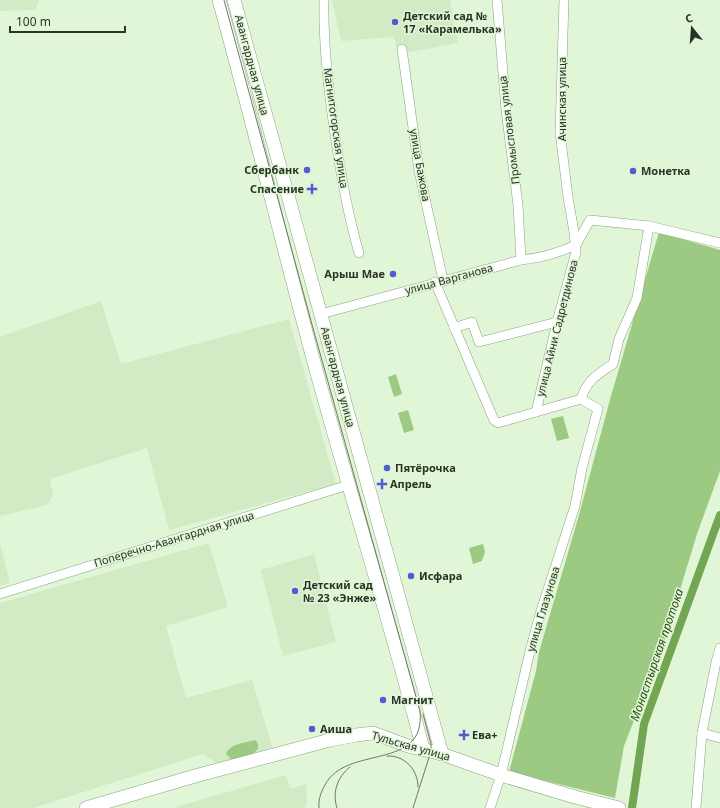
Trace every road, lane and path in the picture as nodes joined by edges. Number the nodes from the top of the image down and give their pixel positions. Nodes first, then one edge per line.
1 (219, 0) edge
2 (234, 0) edge
3 (324, 0) edge
4 (497, 0) edge
5 (564, 0) edge
6 (402, 49) dead end
7 (650, 226) junction
8 (720, 243) edge
9 (576, 245) junction
10 (359, 253) dead end
11 (521, 260) junction
12 (439, 281) junction
13 (321, 314) junction
14 (557, 322) junction
15 (454, 328) junction
16 (581, 399) junction
17 (536, 412) junction
18 (348, 485) junction
19 (0, 594) edge
20 (720, 648) edge
21 (718, 663) edge
22 (702, 733) junction
23 (720, 738) edge
24 (423, 749) junction
25 (442, 754) junction
26 (501, 774) junction
27 (614, 807) edge
28 (86, 808) edge
29 (490, 808) edge
30 (696, 808) edge

1 - 18 main road, Авангардная улица
2 - 13 main road, Авангардная улица
3 - 10 street, Магнитогорская улица
4 - 11 street, Промысловая улица
5 - 9 street, Ачинская улица
6 - 12 street, улица Бажова
7 - 8 street
7 - 9 street
7 - 16 street
9 - 11 street, улица Варганова
9 - 14 street, улица Айни Садретдинова
11 - 12 street, улица Варганова
12 - 13 street, улица Варганова
12 - 15 street, улица Бажова
13 - 25 main road, Авангардная улица
14 - 15 street
14 - 17 street, улица Айни Садретдинова
15 - 17 street, улица Бажова
16 - 17 street
16 - 26 street, улица Глазунова
18 - 19 street, Поперечно-Авангардная улица
18 - 24 main road, Авангардная улица
20 - 21 street
21 - 22 street
22 - 23 street
22 - 30 street
24 - 25 main road, Тульская улица
24 - 28 main road, Тульская улица
25 - 26 main road, Тульская улица
26 - 27 main road, Тульская улица
26 - 29 street, улица Глазунова

